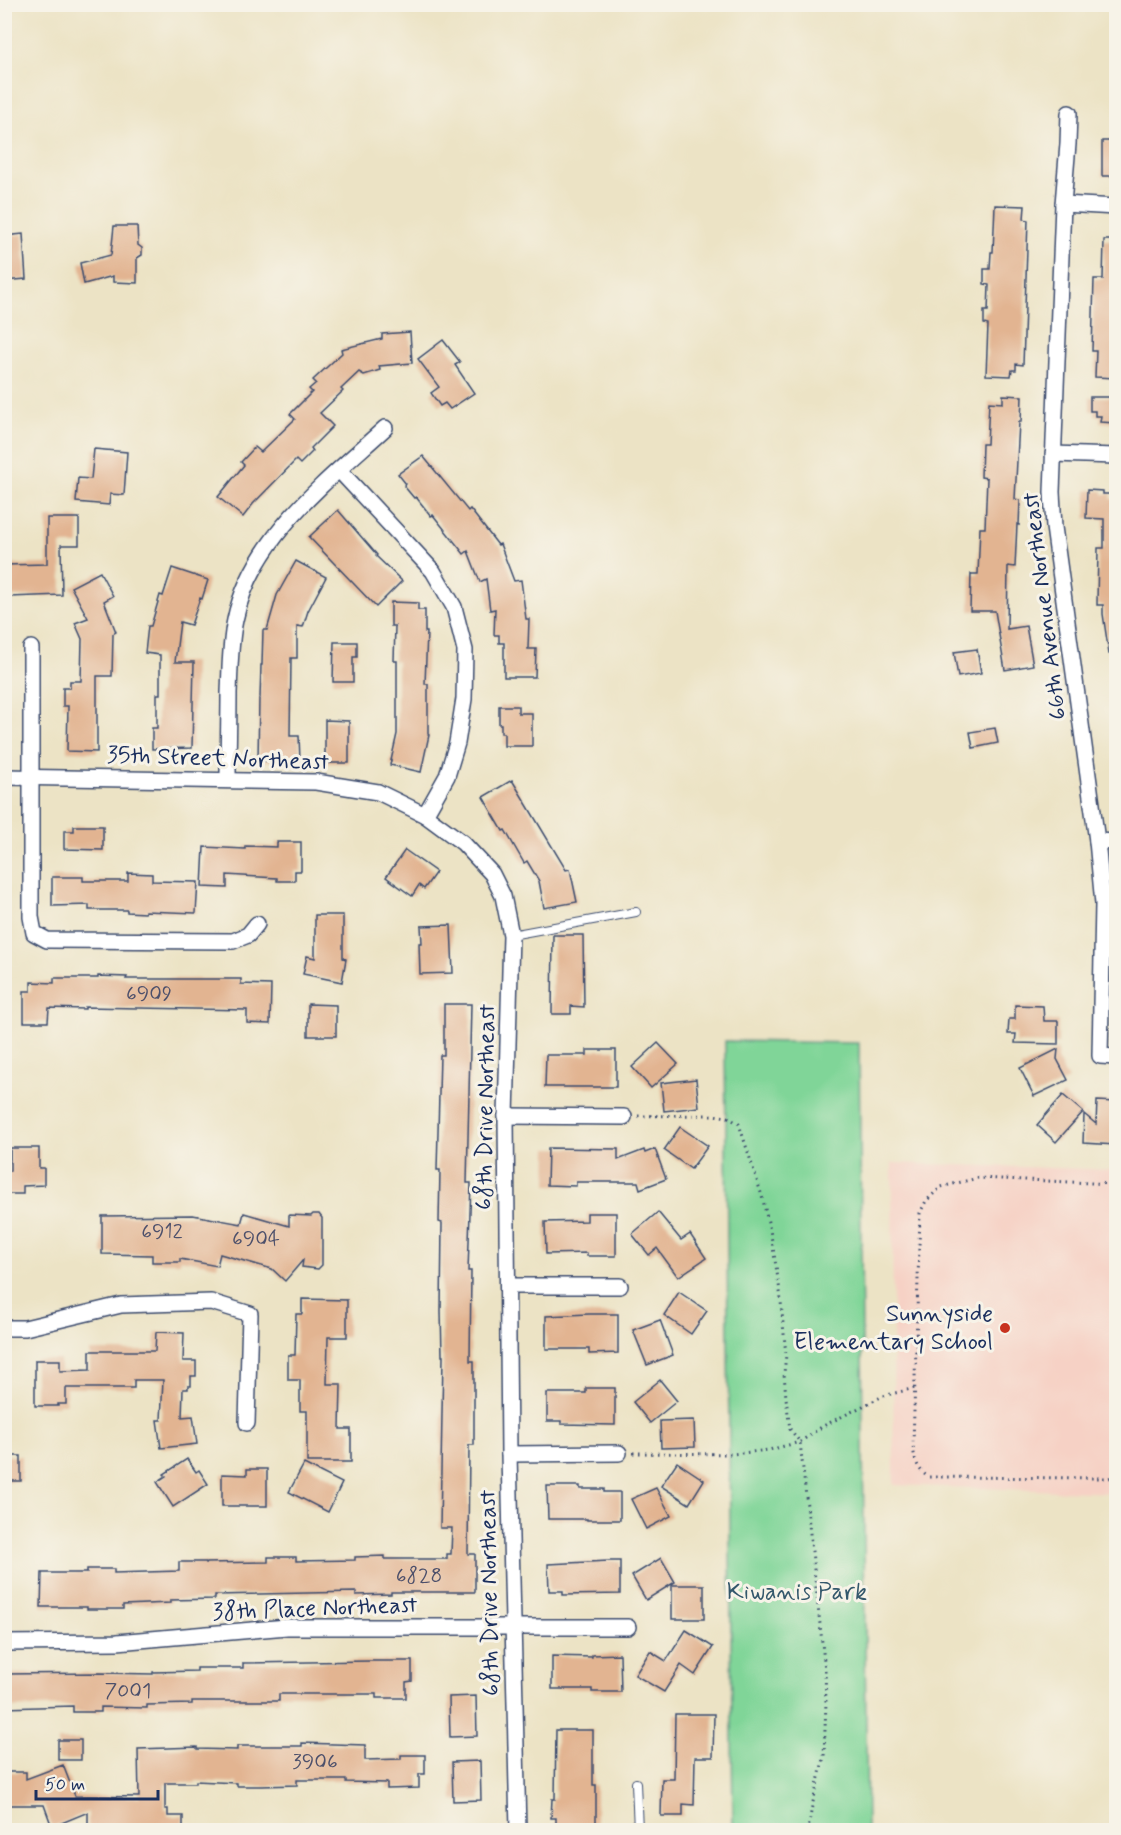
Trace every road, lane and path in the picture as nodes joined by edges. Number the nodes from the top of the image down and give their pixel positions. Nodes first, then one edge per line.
1 (1069, 114) dead end
2 (1063, 204) junction
3 (1116, 207) edge
4 (385, 428) dead end
5 (1053, 454) junction
6 (1116, 456) edge
7 (339, 470) junction
8 (31, 648) dead end
9 (4, 777) edge
10 (30, 777) junction
11 (228, 780) junction
12 (425, 815) junction
13 (1097, 841) junction
14 (1116, 842) edge
15 (636, 912) dead end
16 (257, 924) dead end
17 (511, 935) junction
18 (1116, 1057) edge
19 (506, 1116) junction
20 (624, 1117) joint
21 (1116, 1184) edge
22 (508, 1286) junction
23 (620, 1286) dead end
24 (4, 1328) edge
25 (915, 1388) junction
26 (247, 1423) dead end
27 (800, 1442) junction
28 (620, 1453) joint
29 (509, 1454) junction
30 (1116, 1476) edge
31 (627, 1627) dead end
32 (514, 1628) junction
33 (4, 1642) edge
34 (636, 1783) dead end
35 (518, 1830) edge
36 (638, 1830) edge
37 (808, 1830) edge

1 - 2 street, 66th Avenue Northeast
2 - 3 street
2 - 5 street, 66th Avenue Northeast
4 - 7 street
5 - 6 street
5 - 13 street, 66th Avenue Northeast
7 - 11 street
7 - 12 street
8 - 10 street
9 - 10 street, 35th Street Northeast
10 - 11 street, 35th Street Northeast
10 - 16 street
11 - 12 street, 35th Street Northeast
12 - 17 street, 68th Drive Northeast
13 - 14 street
13 - 18 street, 66th Avenue Northeast
15 - 17 lane
17 - 19 street, 68th Drive Northeast
19 - 20 street
19 - 22 street, 68th Drive Northeast
20 - 27 path
21 - 25 path
22 - 23 street
22 - 29 street, 68th Drive Northeast
24 - 26 street
25 - 27 path
25 - 30 path
27 - 28 path
27 - 37 path
28 - 29 street
29 - 32 street, 68th Drive Northeast
31 - 32 street, 38th Place Northeast
32 - 33 street, 38th Place Northeast
32 - 35 street, 68th Drive Northeast
34 - 36 lane

